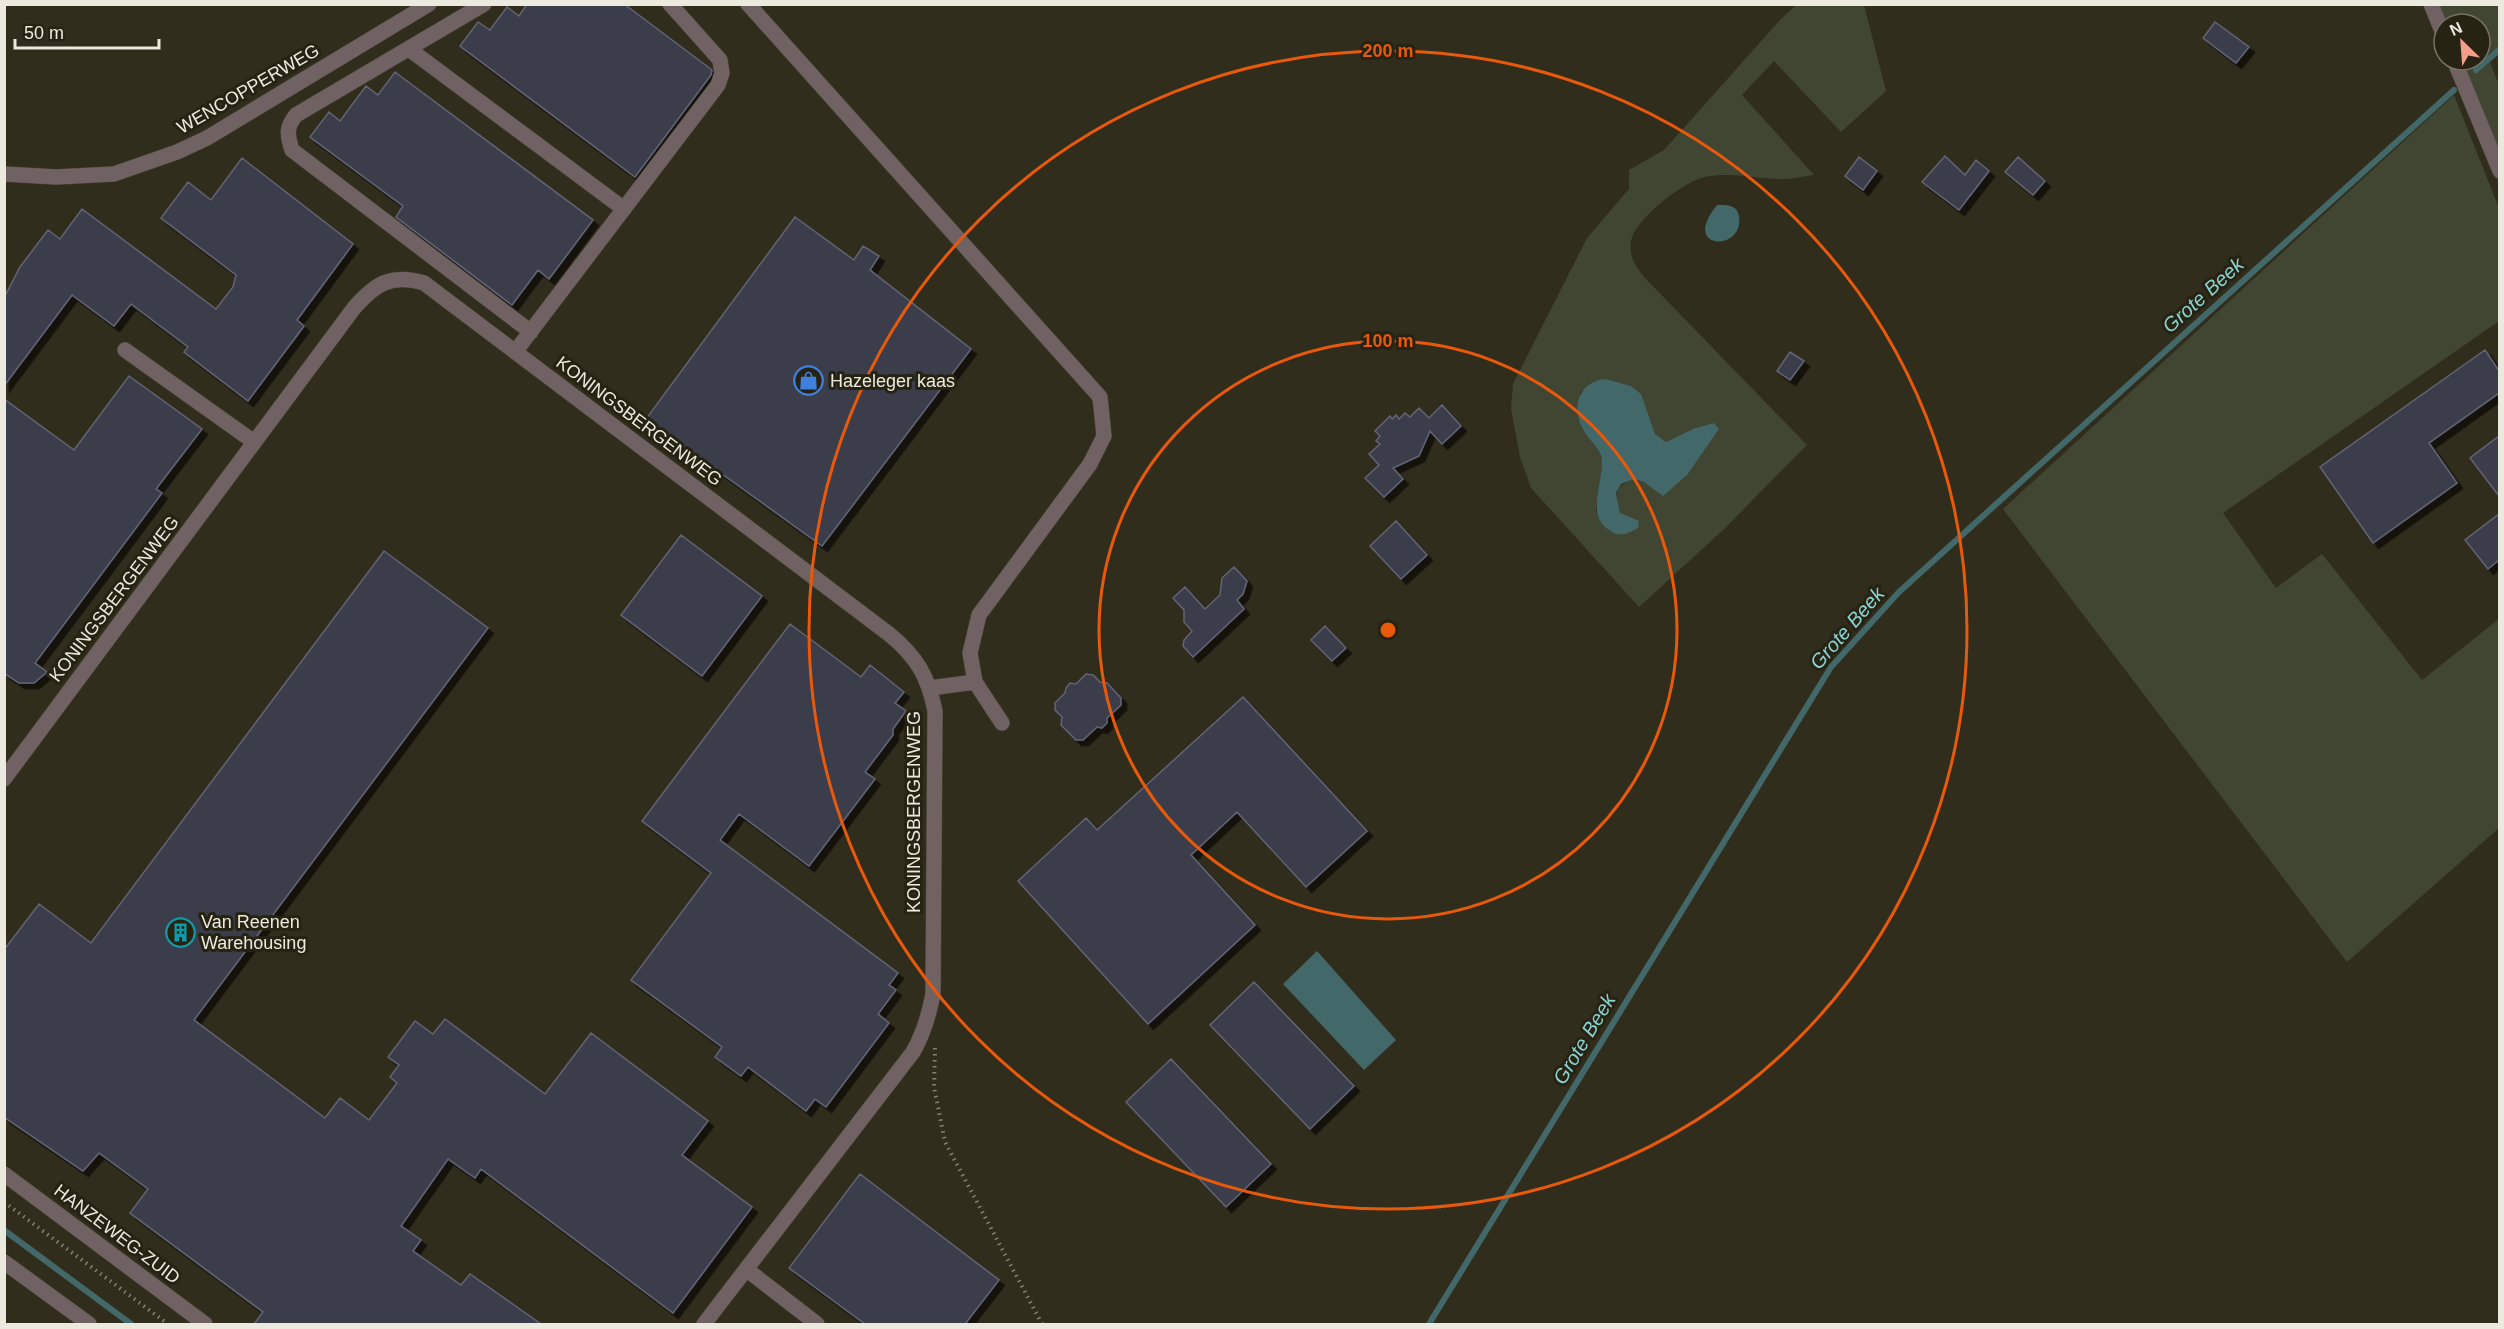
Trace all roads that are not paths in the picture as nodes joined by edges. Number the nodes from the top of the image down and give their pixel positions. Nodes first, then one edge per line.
1 (429, 4) edge
2 (484, 4) edge
3 (670, 4) edge
4 (748, 4) edge
5 (409, 49) junction
6 (2459, 72) edge
7 (2499, 171) edge
8 (4, 174) edge
9 (624, 209) junction
10 (531, 332) junction
11 (125, 350) dead end
12 (515, 352) junction
13 (254, 442) junction
14 (975, 682) junction
15 (930, 688) junction
16 (1002, 723) dead end
17 (4, 779) edge
18 (4, 1174) edge
19 (4, 1262) edge
20 (746, 1269) junction
21 (88, 1324) edge
22 (205, 1324) edge
23 (704, 1324) edge
24 (817, 1324) edge

1 - 8 street, WENCOPPERWEG
2 - 5 street
3 - 9 street
4 - 14 street
5 - 9 street
5 - 10 street
6 - 7 street
9 - 10 street
10 - 12 street
11 - 13 street
12 - 13 street, KONINGSBERGENWEG
12 - 15 street, KONINGSBERGENWEG
13 - 17 street, KONINGSBERGENWEG
14 - 15 street
14 - 16 street
15 - 20 street, KONINGSBERGENWEG
18 - 22 street, HANZEWEG-ZUID
19 - 21 street
20 - 23 street, KONINGSBERGENWEG
20 - 24 street

